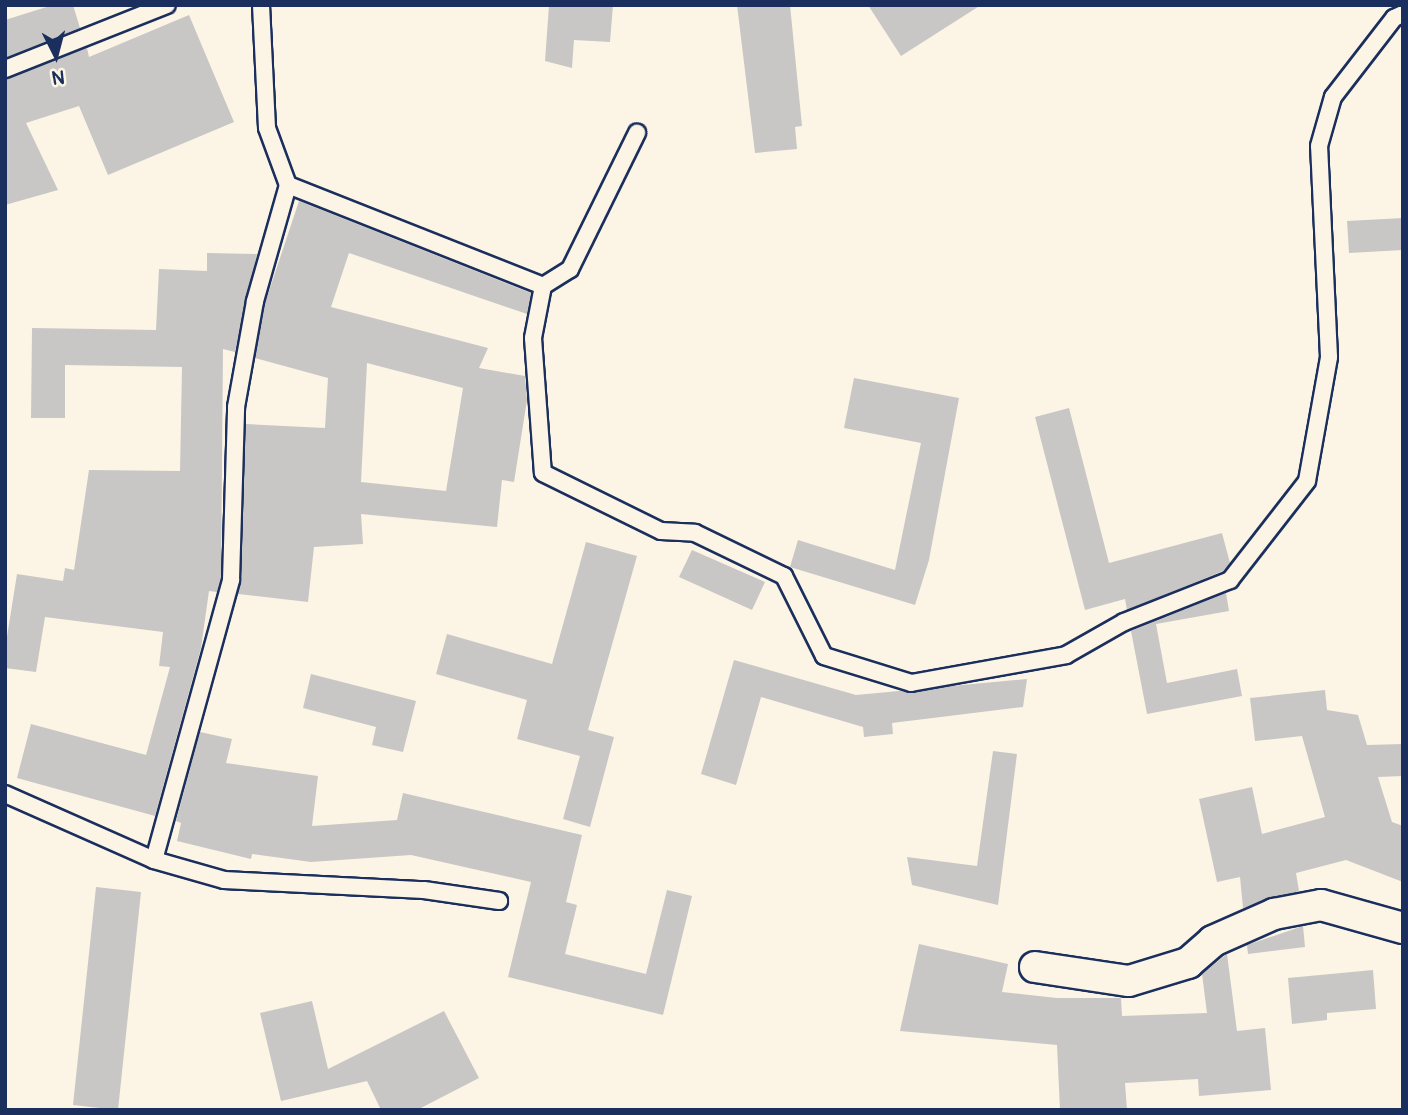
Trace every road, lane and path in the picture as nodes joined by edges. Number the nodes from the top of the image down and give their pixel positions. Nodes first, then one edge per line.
1 (167, 5) edge
2 (261, 5) edge
3 (1403, 14) edge
4 (5, 69) edge
5 (637, 133) dead end
6 (288, 185) junction
7 (543, 286) junction
8 (5, 794) edge
9 (154, 860) junction
10 (499, 901) dead end
11 (1403, 928) edge
12 (1035, 967) dead end

1 - 4 lane
2 - 6 lane
3 - 7 lane
5 - 7 lane
6 - 7 lane
6 - 9 lane
8 - 9 lane
9 - 10 lane
11 - 12 street

